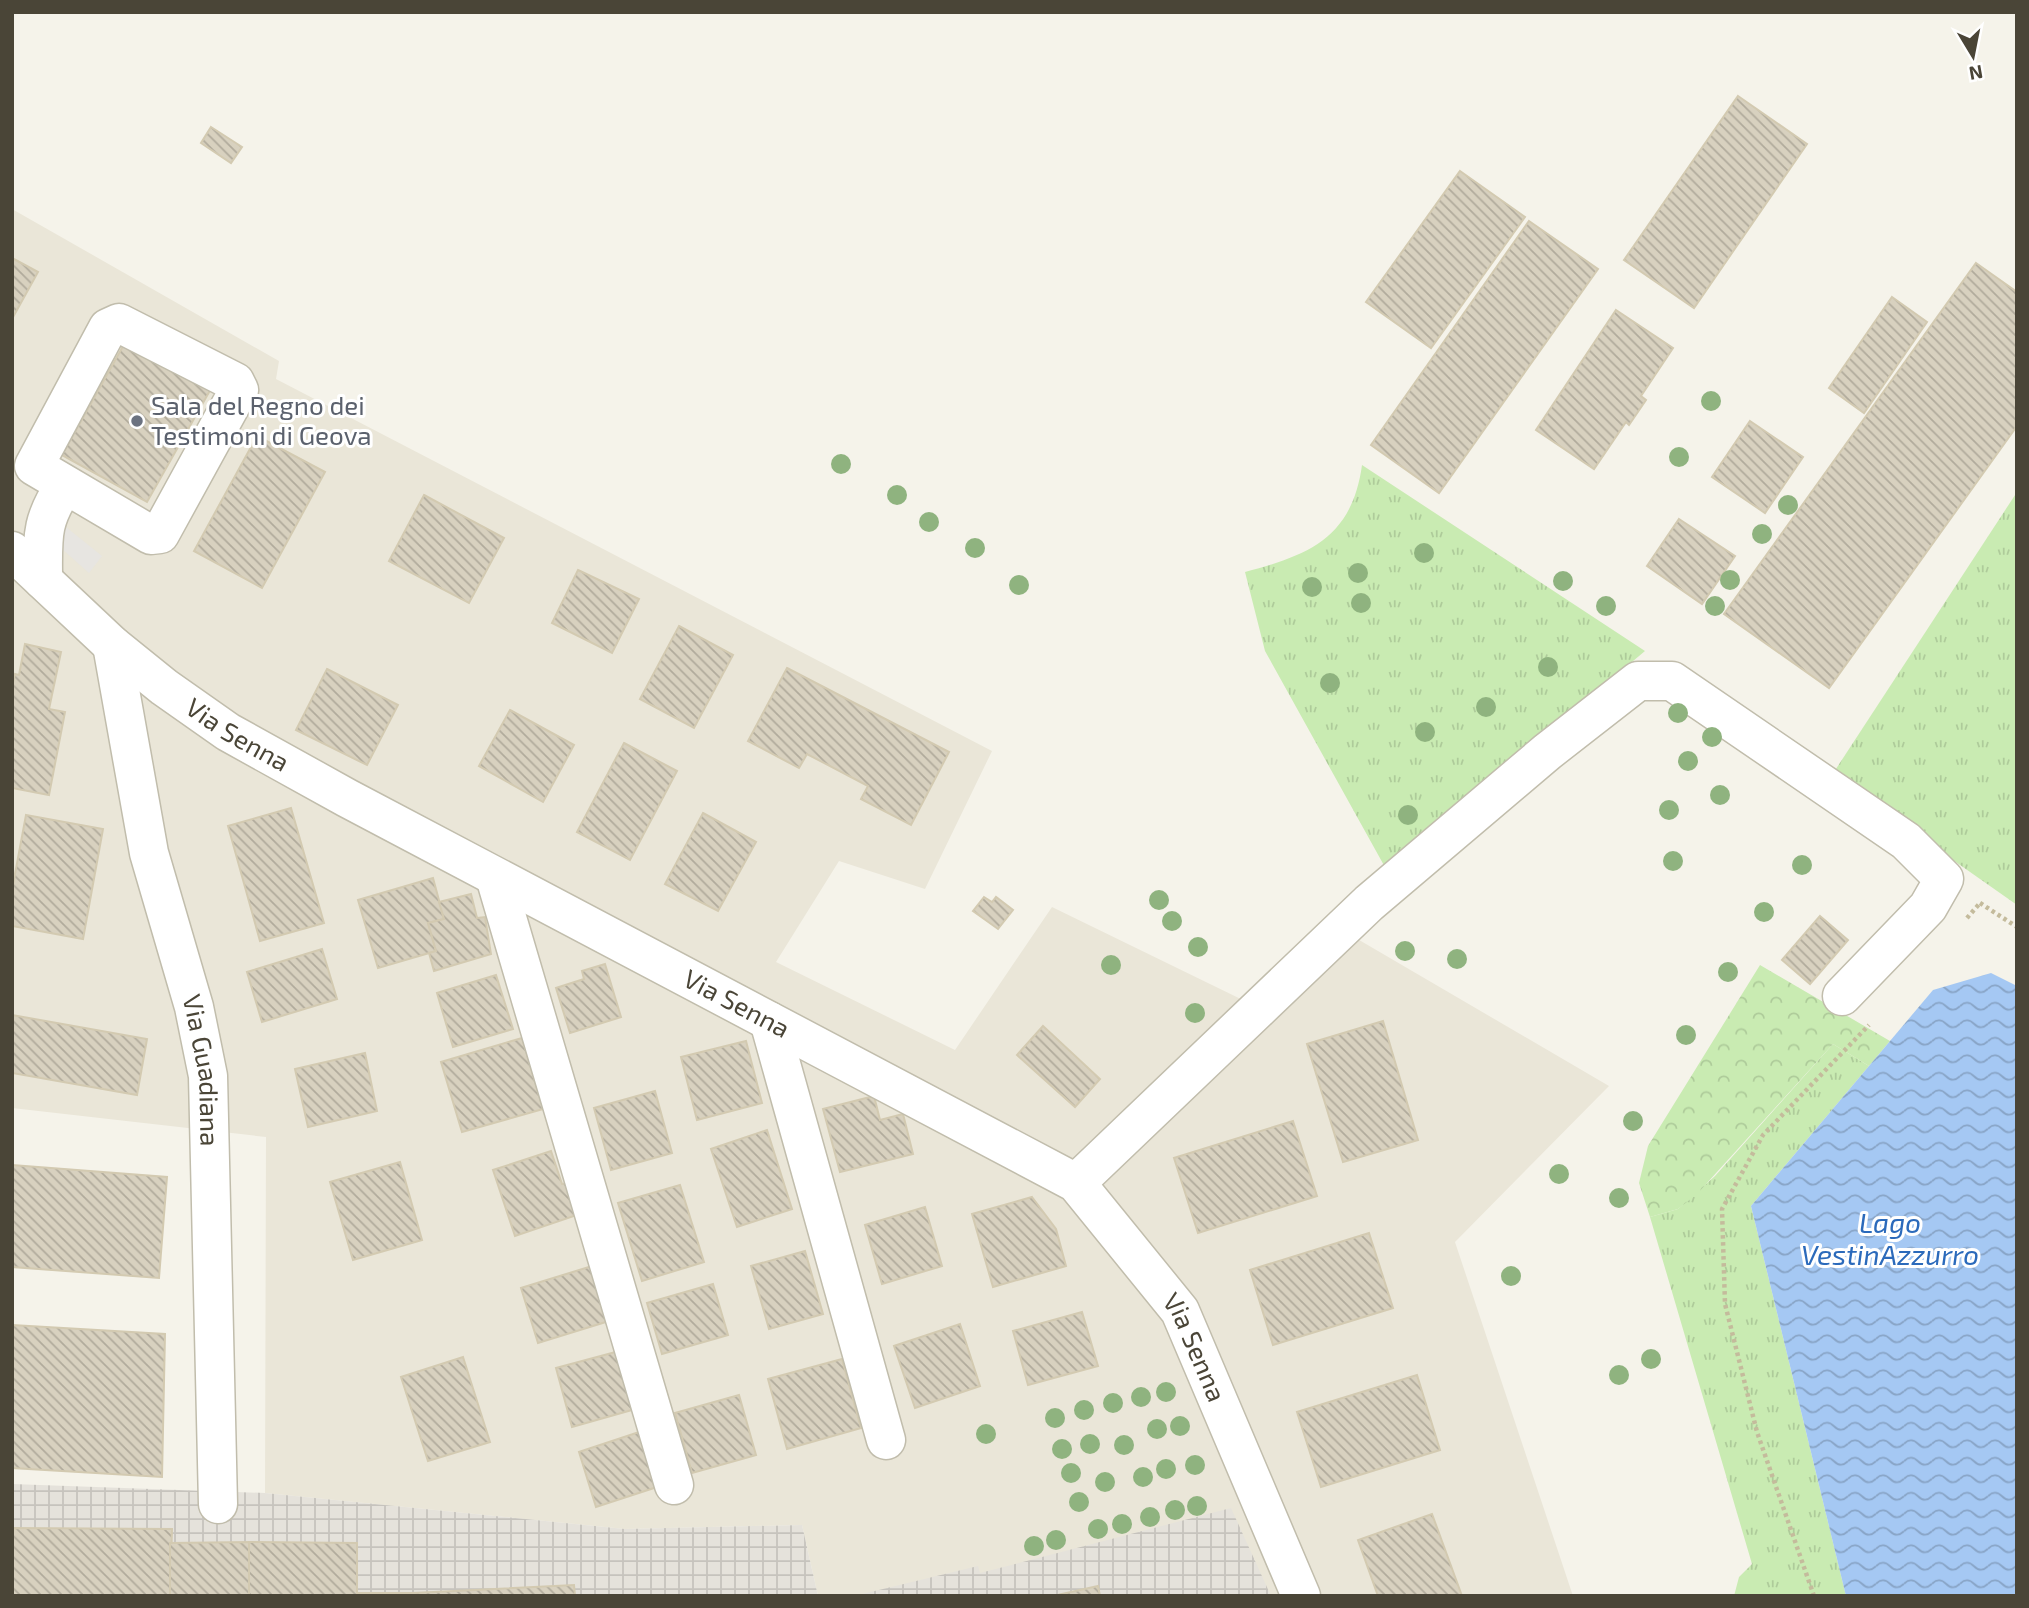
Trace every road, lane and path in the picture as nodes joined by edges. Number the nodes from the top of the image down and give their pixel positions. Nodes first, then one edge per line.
1 (65, 485) junction
2 (12, 551) edge
3 (43, 580) junction
4 (112, 645) junction
5 (495, 877) junction
6 (1963, 922) dead end
7 (2017, 927) edge
8 (1842, 996) dead end
9 (1875, 1018) dead end
10 (769, 1021) junction
11 (1076, 1183) junction
12 (886, 1440) dead end
13 (674, 1485) dead end
14 (218, 1504) dead end
15 (1301, 1596) edge
16 (1814, 1596) edge

1 - 1 street
1 - 3 street
2 - 3 street, Via Senna
3 - 4 street, Via Senna
4 - 5 street, Via Senna
4 - 14 street, Via Guadiana
5 - 10 street, Via Senna
5 - 13 street
6 - 7 path
8 - 11 street
9 - 16 path
10 - 11 street, Via Senna
10 - 12 street
11 - 15 street, Via Senna

